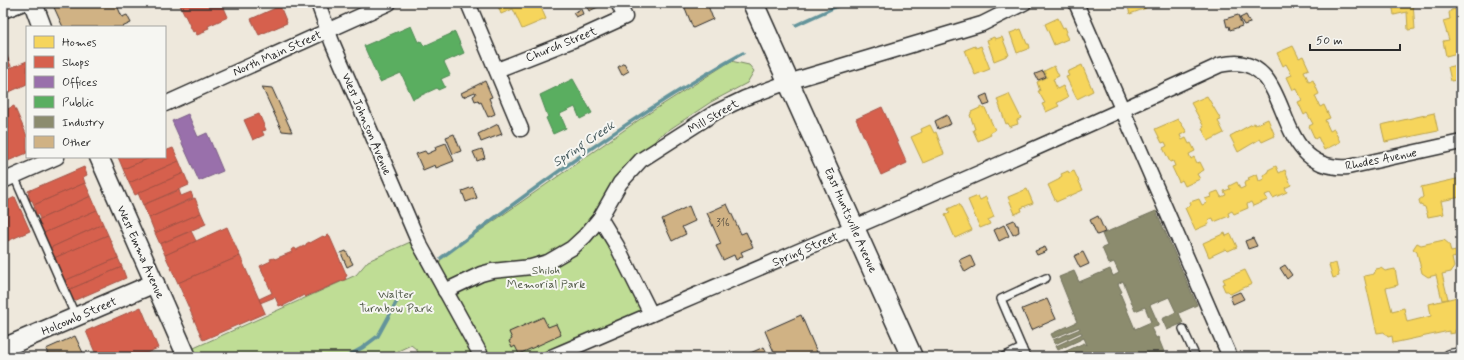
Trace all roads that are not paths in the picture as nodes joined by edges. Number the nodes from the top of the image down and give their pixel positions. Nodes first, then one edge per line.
1 (24, 3) edge
2 (33, 3) edge
3 (318, 3) edge
4 (390, 3) edge
5 (468, 3) edge
6 (618, 3) edge
7 (753, 3) edge
8 (1024, 3) edge
9 (1076, 3) edge
10 (3, 11) edge
11 (42, 26) edge
12 (328, 30) junction
13 (497, 70) junction
14 (788, 82) junction
15 (166, 104) edge
16 (1124, 110) junction
17 (522, 129) dead end
18 (1461, 142) edge
19 (55, 158) edge
20 (99, 158) edge
21 (8, 179) edge
22 (600, 218) junction
23 (854, 228) junction
24 (1046, 278) dead end
25 (155, 283) junction
26 (445, 291) junction
27 (651, 314) junction
28 (76, 317) junction
29 (1183, 329) dead end
30 (1022, 348) junction
31 (5, 349) edge
32 (185, 352) edge
33 (1461, 355) edge
34 (482, 357) edge
35 (551, 357) edge
36 (912, 357) edge
37 (1003, 357) edge
38 (1026, 357) edge
39 (1196, 357) edge
40 (1230, 357) edge
41 (1450, 357) edge

1 - 10 street
2 - 11 street
3 - 12 street, West Johnson Avenue
4 - 12 street, North Main Street
5 - 13 street
6 - 13 street, Church Street
7 - 14 main road, East Huntsville Avenue
8 - 14 street, Mill Street
9 - 16 street
12 - 15 street, North Main Street
12 - 26 street, West Johnson Avenue
13 - 17 street
14 - 22 street, Mill Street
14 - 23 main road, East Huntsville Avenue
16 - 18 street, Rhodes Avenue
16 - 23 street, Spring Street
16 - 40 street
19 - 21 street
20 - 25 street, West Emma Avenue
21 - 28 lane
22 - 26 street, Mill Street
22 - 27 street
23 - 27 street, Spring Street
23 - 36 main road, East Huntsville Avenue
24 - 30 lane
25 - 28 street, Holcomb Street
25 - 32 street, West Emma Avenue
26 - 34 street, West Johnson Avenue
27 - 35 street, Spring Street
28 - 31 street, Holcomb Street
29 - 39 lane
30 - 37 lane
30 - 38 lane
33 - 41 street

